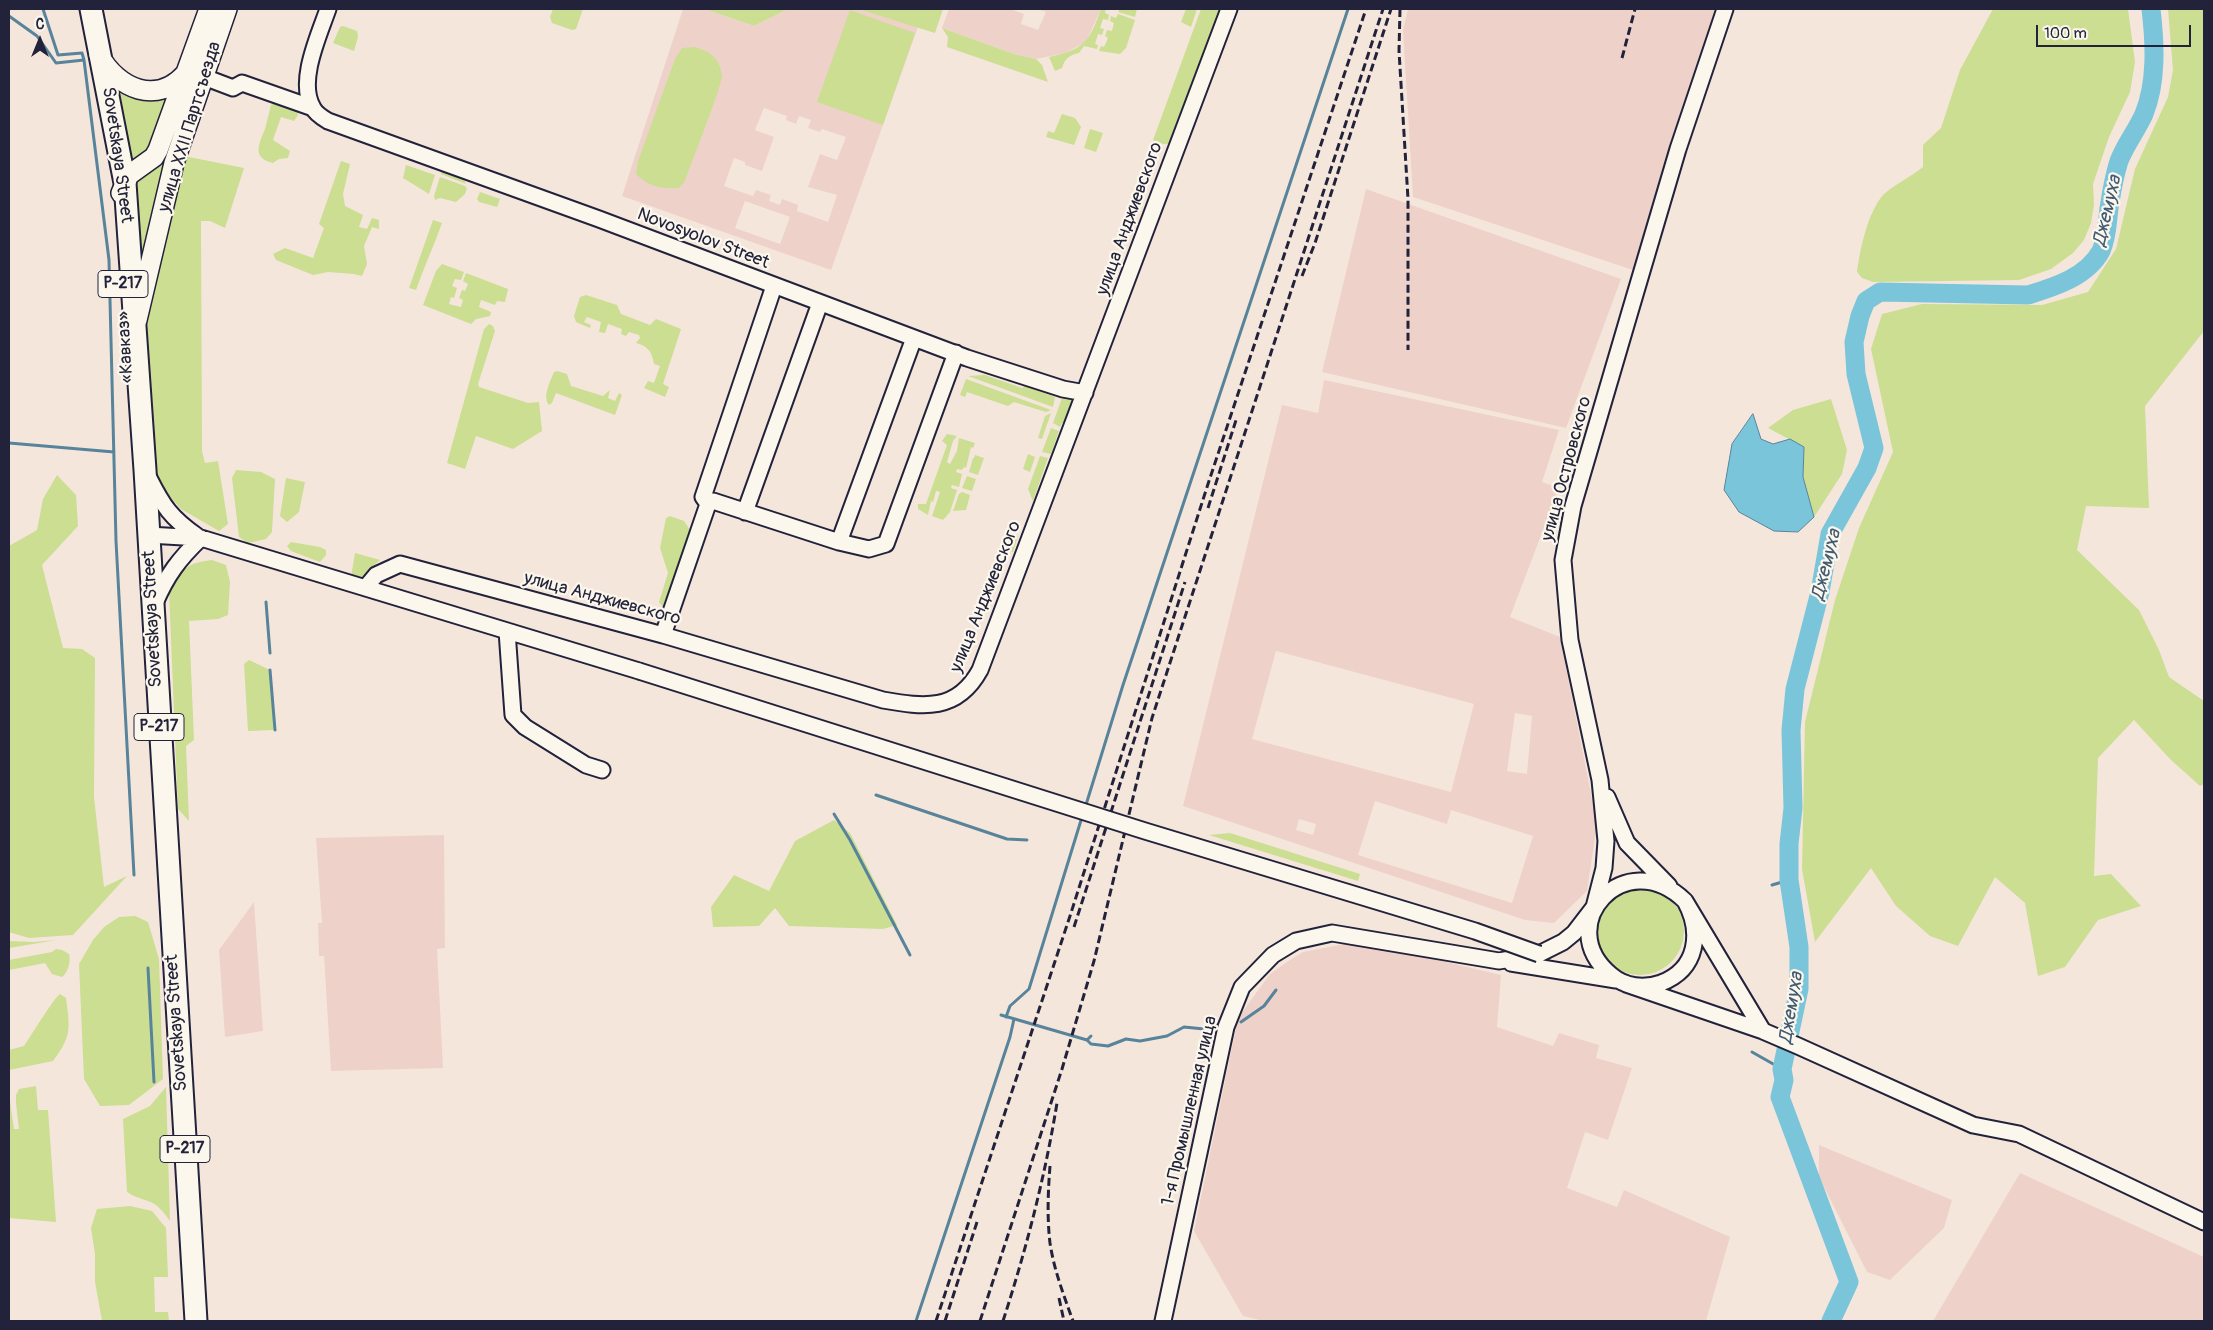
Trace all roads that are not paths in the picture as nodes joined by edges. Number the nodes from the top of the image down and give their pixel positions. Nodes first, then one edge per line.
1 (80, 9) edge
2 (91, 9) edge
3 (209, 9) edge
4 (228, 9) edge
5 (328, 9) edge
6 (1229, 9) edge
7 (1725, 9) edge
8 (87, 32) junction
9 (103, 62) junction
10 (195, 74) junction
11 (313, 108) junction
12 (121, 192) junction
13 (774, 286) junction
14 (820, 303) junction
15 (134, 333) junction
16 (914, 338) junction
17 (956, 353) junction
18 (1085, 393) junction
19 (145, 470) junction
20 (708, 504) junction
21 (745, 512) junction
22 (148, 535) junction
23 (201, 538) junction
24 (839, 542) junction
25 (366, 587) junction
26 (152, 609) junction
27 (507, 631) junction
28 (663, 634) junction
29 (602, 770) dead end
30 (1600, 780) junction
31 (1681, 897) junction
32 (1594, 906) junction
33 (1539, 954) junction
34 (1499, 961) junction
35 (1622, 982) junction
36 (1766, 1032) junction
37 (2204, 1222) edge
38 (196, 1321) edge
39 (1163, 1321) edge

1 - 8 highway, «Кавказ» / Р-217
2 - 9 highway, Sovetskaya Street / Р-217
3 - 10 main road
4 - 10 main road, улица XXII Партсъезда
5 - 11 street
6 - 18 street, улица Анджиевского
7 - 30 street, улица Островского
8 - 9 main road
8 - 12 highway, «Кавказ» / Р-217
9 - 10 main road
9 - 12 highway, Sovetskaya Street / Р-217
10 - 11 street, Novosyolov Street
10 - 12 main road
10 - 15 main road, улица XXII Партсъезда
11 - 13 street, Novosyolov Street
12 - 15 highway, Sovetskaya Street / Р-217
12 - 22 highway, «Кавказ» / Р-217
13 - 14 street, Novosyolov Street
13 - 20 street
14 - 16 street, Novosyolov Street
14 - 21 street
15 - 19 highway, Sovetskaya Street / Р-217
16 - 17 street, Novosyolov Street
16 - 24 street
17 - 18 street, Novosyolov Street
17 - 24 street
18 - 28 street, улица Анджиевского
19 - 22 highway, Sovetskaya Street / Р-217
19 - 23 street
20 - 21 street
20 - 28 street
21 - 24 street
22 - 23 street
22 - 26 highway, Sovetskaya Street / Р-217
23 - 25 street
23 - 26 street
25 - 27 street
25 - 28 street, улица Анджиевского
26 - 38 highway, Sovetskaya Street / Р-217
27 - 29 street
27 - 33 street, bridge
30 - 31 street
30 - 32 street, улица Островского
31 - 32 street
31 - 35 street
31 - 36 street
32 - 33 street, улица Островского
32 - 35 street
33 - 34 street, 1-я Промышленная улица
33 - 35 street
34 - 35 street
34 - 39 street, 1-я Промышленная улица
35 - 36 street
36 - 37 street

